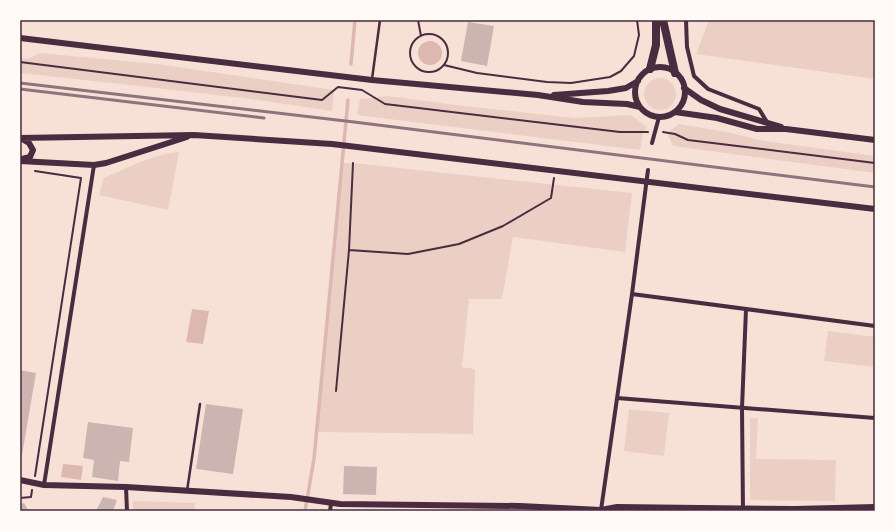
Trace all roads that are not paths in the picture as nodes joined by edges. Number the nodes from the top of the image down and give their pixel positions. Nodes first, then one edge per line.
1 (380, 20) edge
2 (651, 20) edge
3 (656, 20) edge
4 (663, 20) edge
5 (668, 20) edge
6 (686, 20) edge
7 (20, 38) edge
8 (669, 44) junction
9 (656, 45) junction
10 (650, 70) junction
11 (675, 73) junction
12 (372, 80) junction
13 (638, 81) junction
14 (684, 88) junction
15 (538, 95) junction
16 (640, 107) junction
17 (676, 112) junction
18 (659, 117) junction
19 (768, 122) junction
20 (786, 129) junction
21 (194, 135) junction
22 (20, 138) edge
23 (875, 140) edge
24 (652, 143) dead end
25 (20, 160) edge
26 (94, 165) junction
27 (648, 170) dead end
28 (647, 182) junction
29 (875, 209) edge
30 (632, 294) junction
31 (746, 309) junction
32 (875, 326) edge
33 (617, 398) junction
34 (200, 404) dead end
35 (742, 408) junction
36 (875, 418) edge
37 (20, 480) edge
38 (44, 485) junction
39 (126, 487) junction
40 (187, 491) junction
41 (330, 504) junction
42 (875, 507) edge
43 (530, 509) edge
44 (601, 510) junction
45 (743, 510) edge
46 (126, 511) edge
47 (330, 511) edge

1 - 12 lane
2 - 9 highway
3 - 9 highway
4 - 8 highway
5 - 8 highway
6 - 19 street
7 - 12 street
8 - 11 highway
9 - 10 highway
10 - 11 street
10 - 13 street
11 - 14 street
12 - 15 street
13 - 15 street
13 - 16 street
14 - 17 street
14 - 19 street
15 - 16 street
16 - 18 street
17 - 18 street
17 - 20 street
18 - 24 street
19 - 20 street
20 - 23 street
21 - 22 street
21 - 26 street
21 - 28 street
22 - 25 street
25 - 26 street
26 - 38 street
27 - 28 street
28 - 29 street
28 - 30 street
30 - 31 street
30 - 33 street
31 - 32 street
31 - 35 street
33 - 35 street
33 - 44 street
34 - 40 lane
35 - 36 street
35 - 45 street
37 - 38 street
38 - 39 street
39 - 40 street
39 - 46 street
40 - 41 street
41 - 43 street
41 - 47 street
42 - 45 street
43 - 44 street
44 - 45 street

